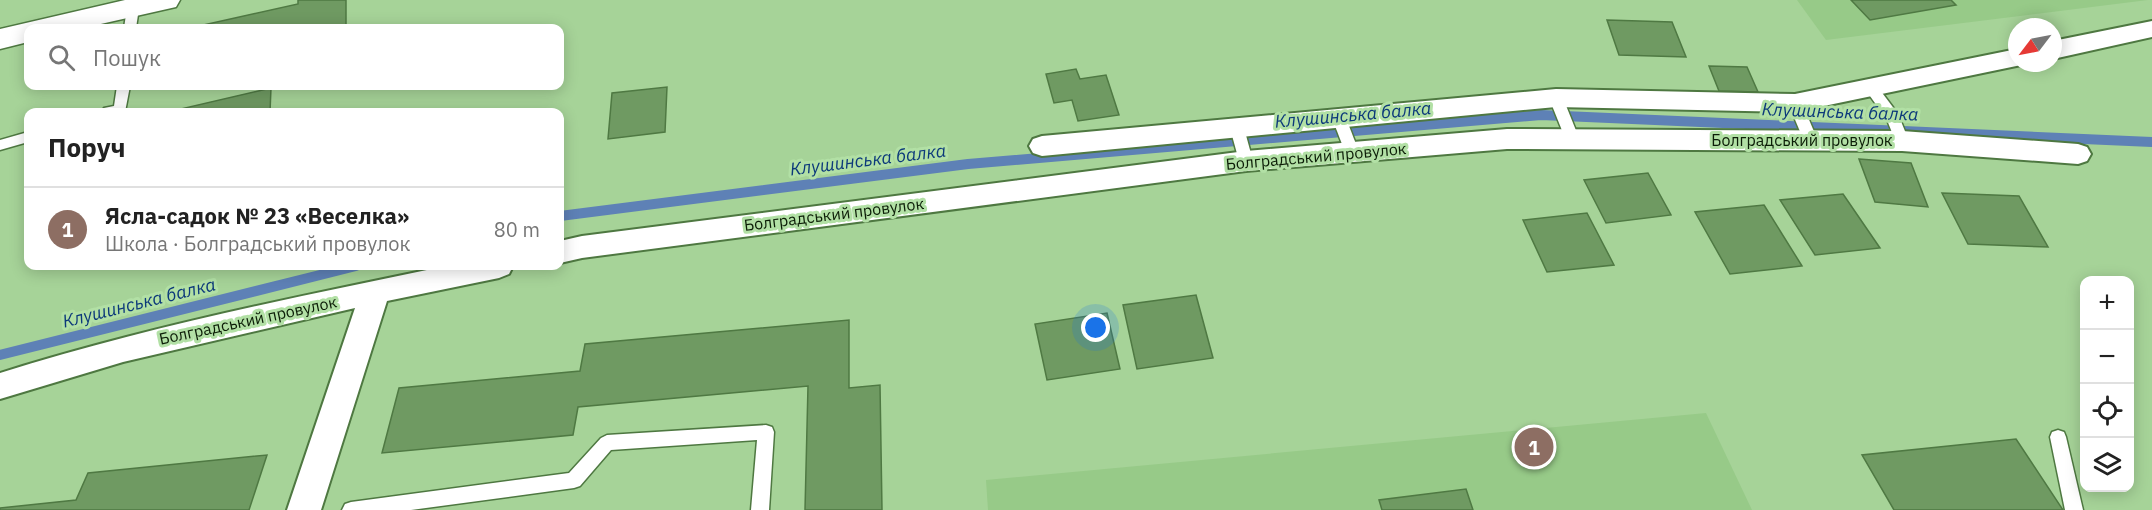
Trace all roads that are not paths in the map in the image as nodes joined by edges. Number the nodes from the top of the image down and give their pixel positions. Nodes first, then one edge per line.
1 (166, 0) edge
2 (131, 18) edge
3 (79, 24) edge
4 (2152, 29) edge
5 (24, 33) edge
6 (0, 39) edge
7 (2062, 48) edge
8 (2008, 60) edge
9 (1872, 89) junction
10 (122, 90) edge
11 (1558, 103) junction
12 (120, 108) edge
13 (1798, 109) junction
14 (1898, 129) junction
15 (1570, 132) junction
16 (1345, 134) junction
17 (1810, 137) junction
18 (24, 138) edge
19 (1241, 143) junction
20 (0, 145) edge
21 (1042, 146) dead end
22 (2078, 154) dead end
23 (564, 251) edge
24 (481, 270) edge
25 (375, 293) junction
26 (0, 386) edge
27 (2058, 436) dead end
28 (304, 510) edge
29 (351, 510) edge
30 (760, 510) edge
31 (2074, 510) edge

1 - 2 street
2 - 3 street
4 - 7 street
5 - 6 street
8 - 9 street, Болградський провулок
9 - 13 street, Болградський провулок
9 - 14 lane
10 - 12 lane
11 - 13 street, Болградський провулок
11 - 15 lane
11 - 16 street, Болградський провулок
13 - 17 lane
14 - 17 street, Болградський провулок
14 - 22 street, Болградський провулок
15 - 16 street, Болградський провулок
15 - 17 street, Болградський провулок
16 - 19 street, Болградський провулок
16 - 19 street, Болградський провулок
18 - 20 lane
19 - 21 street, Болградський провулок
19 - 23 street, Болградський провулок
24 - 25 street, Болградський провулок
25 - 26 street, Болградський провулок
25 - 28 street
27 - 31 lane
29 - 30 lane

